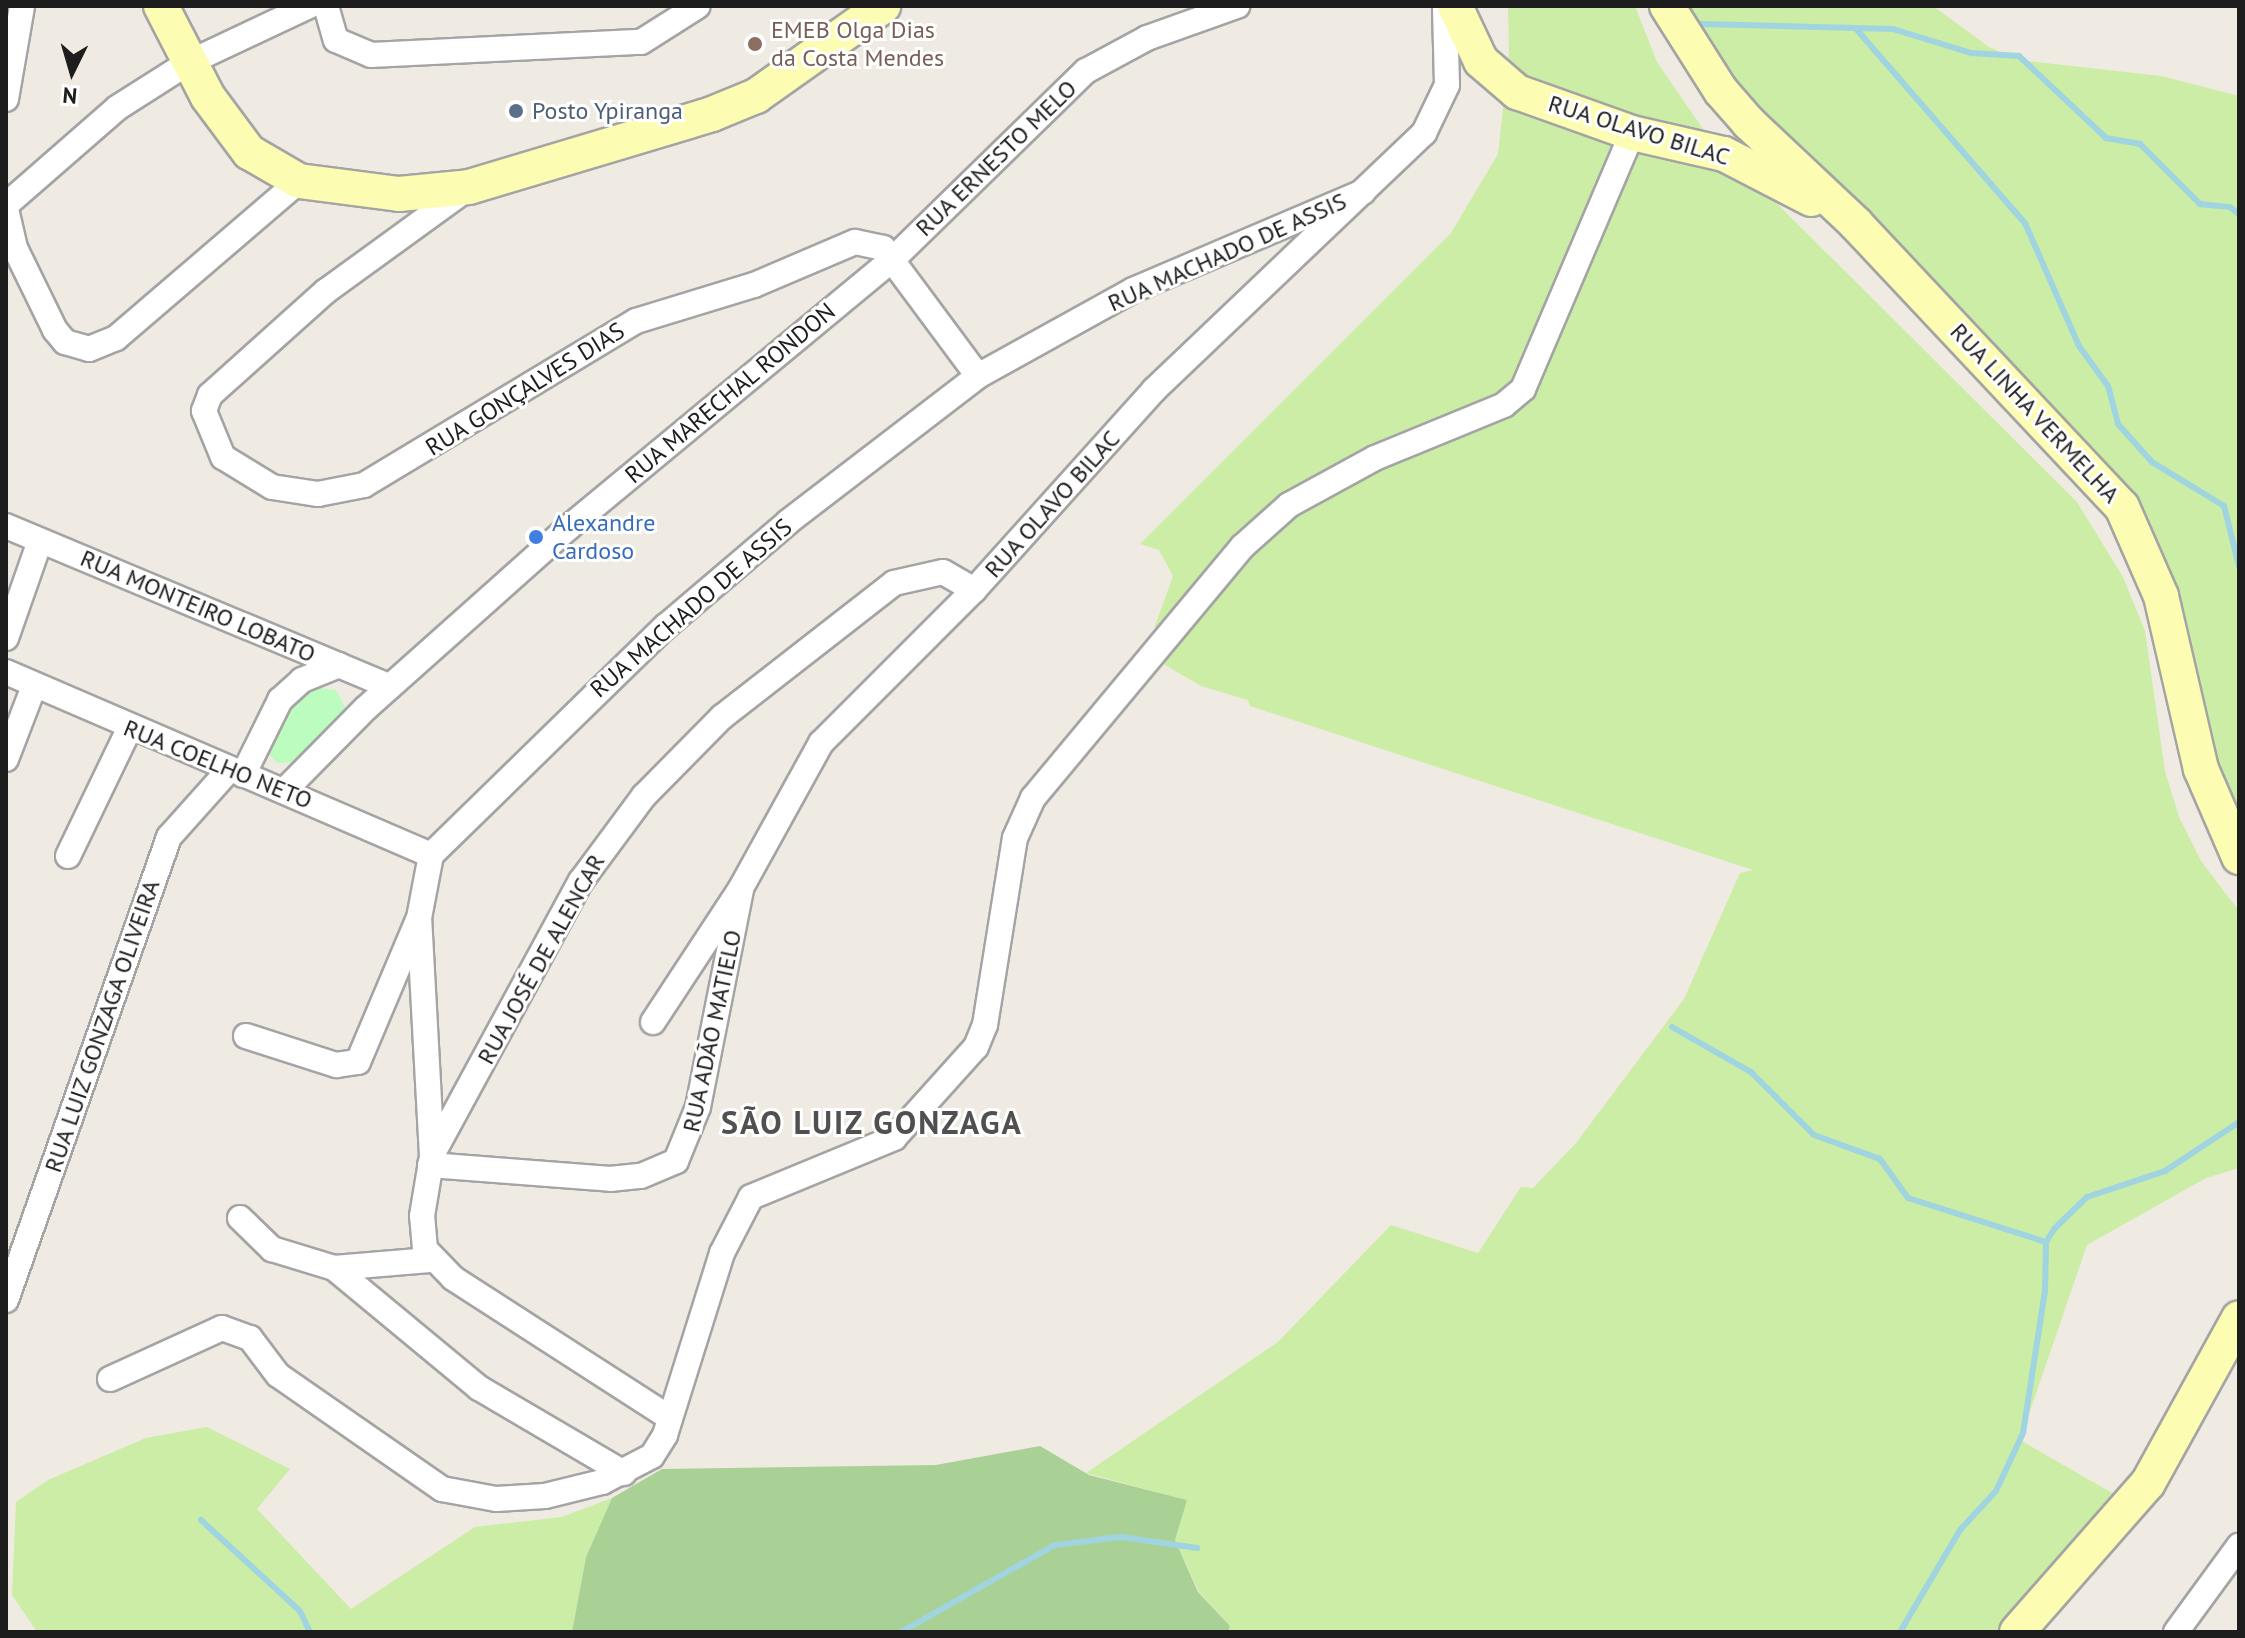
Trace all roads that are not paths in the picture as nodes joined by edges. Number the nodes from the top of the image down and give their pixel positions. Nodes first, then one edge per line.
1 (22, 6) edge
2 (161, 6) edge
3 (309, 6) edge
4 (326, 6) edge
5 (698, 6) edge
6 (883, 6) edge
7 (1237, 6) edge
8 (1445, 6) edge
9 (1455, 6) edge
10 (1667, 6) edge
11 (188, 63) junction
12 (6, 99) edge
13 (1632, 133) junction
14 (299, 181) junction
15 (469, 187) junction
16 (1363, 192) junction
17 (6, 207) edge
18 (1856, 224) junction
19 (892, 260) junction
20 (978, 376) junction
21 (6, 526) edge
22 (40, 541) junction
23 (974, 590) junction
24 (6, 638) edge
25 (339, 665) junction
26 (6, 672) edge
27 (34, 686) junction
28 (390, 687) junction
29 (129, 729) junction
30 (6, 759) edge
31 (235, 773) junction
32 (287, 788) junction
33 (431, 855) junction
34 (68, 856) dead end
35 (2239, 857) edge
36 (741, 888) junction
37 (419, 918) junction
38 (653, 1022) dead end
39 (246, 1036) dead end
40 (431, 1161) junction
41 (240, 1218) dead end
42 (430, 1260) junction
43 (334, 1268) junction
44 (6, 1300) edge
45 (2239, 1318) edge
46 (110, 1379) dead end
47 (670, 1418) junction
48 (624, 1473) junction
49 (2239, 1546) edge
50 (2017, 1632) edge
51 (2176, 1632) edge

1 - 12 street
2 - 11 street
3 - 11 street
4 - 5 street
6 - 15 street
7 - 19 street, RUA ERNESTO MELO
8 - 16 street, RUA OLAVO BILAC
9 - 13 street, RUA OLAVO BILAC
10 - 18 street, RUA LINHA VERMELHA
11 - 14 street
11 - 17 street
13 - 18 street, RUA OLAVO BILAC
13 - 47 street
14 - 15 street
14 - 17 street
15 - 19 street, RUA GONÇALVES DIAS
16 - 20 street, RUA MACHADO DE ASSIS
16 - 23 street, RUA OLAVO BILAC
18 - 35 street, RUA LINHA VERMELHA
19 - 20 street
19 - 28 street, RUA MARECHAL RONDON
20 - 33 street, RUA MACHADO DE ASSIS
21 - 22 street, RUA MONTEIRO LOBATO
22 - 24 street
22 - 25 street, RUA MONTEIRO LOBATO
23 - 36 street, RUA OLAVO BILAC
23 - 40 street, RUA JOSÉ DE ALENCAR
25 - 28 street, RUA MONTEIRO LOBATO
25 - 31 street
26 - 27 street, RUA COELHO NETO
27 - 29 street, RUA COELHO NETO
27 - 30 street
28 - 32 street, RUA MARECHAL RONDON
29 - 31 street, RUA COELHO NETO
29 - 34 street
31 - 32 street, RUA COELHO NETO
31 - 44 street, RUA LUIZ GONZAGA OLIVEIRA
32 - 33 street, RUA COELHO NETO
33 - 37 street
36 - 38 street, RUA OLAVO BILAC
36 - 40 street, RUA ADÃO MATIELO
37 - 39 street
37 - 40 street
40 - 42 street
41 - 43 street
42 - 43 street
42 - 47 street
43 - 48 street
45 - 50 street
46 - 48 street
47 - 48 street
49 - 51 street

